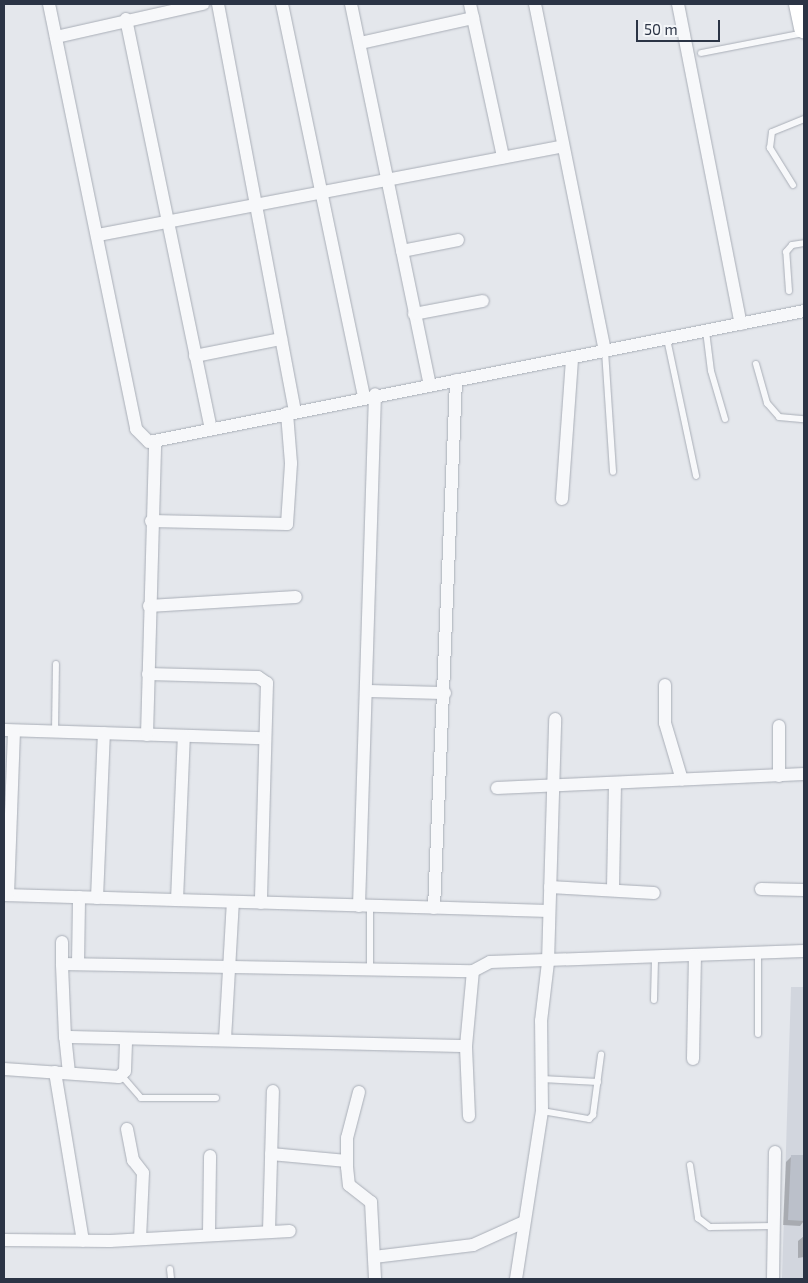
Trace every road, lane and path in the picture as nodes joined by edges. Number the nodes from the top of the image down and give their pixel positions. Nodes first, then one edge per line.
1 (49, 4) edge
2 (203, 4) edge
3 (218, 4) edge
4 (282, 4) edge
5 (351, 4) edge
6 (470, 4) edge
7 (535, 4) edge
8 (678, 4) edge
9 (799, 4) edge
10 (473, 18) junction
11 (126, 19) junction
12 (804, 28) edge
13 (804, 33) edge
14 (56, 37) junction
15 (360, 43) junction
16 (700, 53) dead end
17 (804, 119) edge
18 (563, 146) junction
19 (503, 157) junction
20 (388, 181) junction
21 (793, 185) dead end
22 (322, 195) junction
23 (255, 207) junction
24 (166, 222) junction
25 (98, 235) junction
26 (458, 240) dead end
27 (804, 243) edge
28 (402, 251) junction
29 (789, 291) dead end
30 (483, 301) dead end
31 (804, 311) edge
32 (414, 314) junction
33 (741, 324) junction
34 (706, 331) junction
35 (281, 338) junction
36 (667, 338) junction
37 (605, 351) junction
38 (195, 356) junction
39 (572, 358) junction
40 (756, 364) dead end
41 (456, 380) junction
42 (430, 384) junction
43 (370, 395) junction
44 (291, 412) junction
45 (725, 418) dead end
46 (804, 419) edge
47 (211, 429) junction
48 (155, 443) junction
49 (613, 472) dead end
50 (696, 476) dead end
51 (562, 499) dead end
52 (151, 521) junction
53 (296, 597) dead end
54 (149, 606) junction
55 (56, 664) dead end
56 (148, 674) junction
57 (665, 685) dead end
58 (366, 691) junction
59 (444, 693) junction
60 (555, 719) dead end
61 (779, 726) dead end
62 (9, 730) edge
63 (55, 732) junction
64 (104, 733) junction
65 (147, 735) junction
66 (184, 736) junction
67 (266, 738) junction
68 (804, 774) edge
69 (779, 776) junction
70 (682, 780) junction
71 (615, 784) junction
72 (554, 787) junction
73 (497, 788) dead end
74 (550, 887) junction
75 (613, 888) junction
76 (761, 889) dead end
77 (804, 890) edge
78 (654, 893) dead end
79 (6, 895) edge
80 (79, 897) junction
81 (97, 898) junction
82 (177, 900) junction
83 (233, 902) junction
84 (260, 903) junction
85 (365, 906) junction
86 (434, 908) junction
87 (549, 911) junction
88 (62, 942) dead end
89 (804, 951) edge
90 (758, 953) junction
91 (695, 956) junction
92 (655, 958) junction
93 (548, 962) junction
94 (62, 964) junction
95 (78, 964) junction
96 (228, 967) junction
97 (370, 969) junction
98 (473, 971) junction
99 (654, 1000) dead end
100 (758, 1034) dead end
101 (65, 1037) junction
102 (225, 1039) junction
103 (126, 1040) junction
104 (466, 1046) junction
105 (601, 1055) dead end
106 (693, 1059) dead end
107 (4, 1069) edge
108 (54, 1072) junction
109 (69, 1073) junction
110 (122, 1076) junction
111 (542, 1079) junction
112 (598, 1082) junction
113 (273, 1091) dead end
114 (359, 1092) dead end
115 (216, 1098) dead end
116 (542, 1111) junction
117 (469, 1116) dead end
118 (127, 1129) dead end
119 (774, 1152) dead end
120 (271, 1154) junction
121 (210, 1156) dead end
122 (347, 1161) junction
123 (690, 1166) dead end
124 (524, 1222) junction
125 (773, 1226) junction
126 (269, 1231) junction
127 (290, 1231) dead end
128 (209, 1232) junction
129 (140, 1239) junction
130 (4, 1240) edge
131 (83, 1242) junction
132 (374, 1257) junction
133 (170, 1269) dead end
134 (171, 1279) edge
135 (375, 1279) edge
136 (516, 1279) edge
137 (773, 1279) edge

1 - 14 street
2 - 11 street
3 - 23 street
4 - 22 street
5 - 15 street
6 - 10 street
7 - 18 street
8 - 33 street
9 - 12 main road
10 - 15 street
10 - 19 street
11 - 14 street
11 - 24 street
13 - 16 lane
14 - 25 street
15 - 20 street
17 - 21 lane
18 - 19 street
18 - 37 street
19 - 20 street
20 - 22 street
20 - 28 street
22 - 23 street
22 - 43 street
23 - 24 street
23 - 35 street
24 - 25 street
24 - 38 street
25 - 48 street
26 - 28 street
27 - 29 lane
28 - 32 street
30 - 32 street
31 - 33 street
32 - 42 street
33 - 34 street
34 - 36 street
34 - 45 lane
35 - 38 street
35 - 44 street
36 - 37 street
36 - 50 lane
37 - 39 street
37 - 49 lane
38 - 47 street
39 - 41 street
39 - 51 street
40 - 46 lane
41 - 42 street
41 - 59 street
42 - 43 street
43 - 44 street
43 - 58 street
44 - 47 street
44 - 52 street
47 - 48 street
48 - 52 street
52 - 54 street
53 - 54 street
54 - 56 street
55 - 63 lane
56 - 65 street
56 - 67 street
57 - 70 street
58 - 59 street
58 - 85 street
59 - 86 street
60 - 72 street
61 - 69 street
62 - 63 street
62 - 79 street
63 - 64 street
64 - 65 street
64 - 81 street
65 - 66 street
66 - 67 street
66 - 82 street
67 - 84 street
68 - 69 street
69 - 70 street
70 - 71 street
71 - 72 street
71 - 75 street
72 - 73 street
72 - 74 street
74 - 75 street
74 - 87 street
75 - 78 street
76 - 77 street
79 - 80 street
80 - 81 street
80 - 95 street
81 - 82 street
82 - 83 street
83 - 84 street
83 - 96 street
84 - 85 street
85 - 86 street
85 - 97 lane
86 - 87 street
87 - 93 street
88 - 94 street
89 - 90 street
90 - 91 street
90 - 100 lane
91 - 92 street
91 - 106 street
92 - 93 street
92 - 99 lane
93 - 98 street
93 - 111 street
94 - 95 street
94 - 101 street
95 - 96 street
96 - 97 street
96 - 102 street
97 - 98 street
98 - 104 street
101 - 103 street
101 - 109 street
102 - 103 street
102 - 104 street
103 - 110 street
104 - 117 street
105 - 112 lane
107 - 108 street
108 - 109 street
108 - 131 street
109 - 110 street
110 - 115 lane
111 - 112 lane
111 - 116 street
112 - 116 lane
113 - 120 street
114 - 122 street
116 - 124 street
118 - 129 street
119 - 125 street
120 - 122 street
120 - 126 street
121 - 128 street
122 - 132 street
123 - 125 lane
124 - 132 street
124 - 136 street
125 - 137 street
126 - 127 street
126 - 128 street
128 - 129 street
129 - 131 street
130 - 131 street
132 - 135 street
133 - 134 lane

